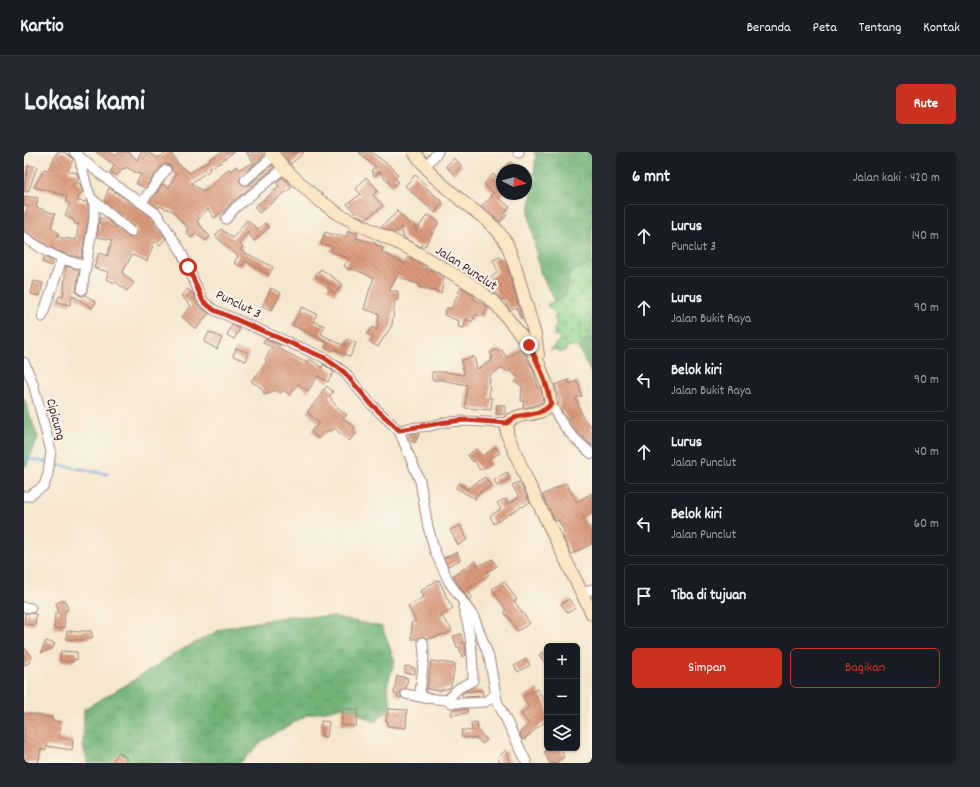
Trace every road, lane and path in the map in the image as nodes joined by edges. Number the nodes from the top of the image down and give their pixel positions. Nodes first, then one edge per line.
1 (414, 152) edge
2 (438, 152) edge
3 (273, 154) edge
4 (77, 155) edge
5 (426, 167) junction
6 (284, 168) junction
7 (166, 170) dead end
8 (245, 180) dead end
9 (91, 198) junction
10 (140, 203) junction
11 (226, 219) dead end
12 (131, 232) dead end
13 (24, 237) edge
14 (62, 259) junction
15 (86, 266) junction
16 (82, 290) dead end
17 (42, 318) dead end
18 (24, 362) edge
19 (539, 364) junction
20 (551, 404) junction
21 (507, 423) junction
22 (399, 430) junction
23 (592, 454) edge
24 (24, 496) edge
25 (588, 592) edge
26 (459, 596) junction
27 (592, 614) edge
28 (423, 642) dead end
29 (406, 694) dead end
30 (496, 694) junction
31 (425, 698) junction
32 (446, 700) junction
33 (527, 763) edge

1 - 5 main road
2 - 5 street
3 - 6 main road, Jalan Punclut
3 - 8 street
4 - 9 street
4 - 10 street, Punclut 3
5 - 19 main road
6 - 11 street
6 - 19 main road, Jalan Punclut
7 - 10 street
9 - 12 street
9 - 15 street
10 - 22 street, Punclut 3
13 - 14 street
14 - 15 street
14 - 17 street
15 - 16 street
18 - 24 street, Cipicung
19 - 20 main road, Jalan Punclut
20 - 21 main road
20 - 23 street
21 - 22 street
21 - 25 main road
22 - 26 street
25 - 27 main road
26 - 30 street
26 - 32 street
28 - 31 street
29 - 31 street
30 - 32 street
30 - 33 street
31 - 32 street

